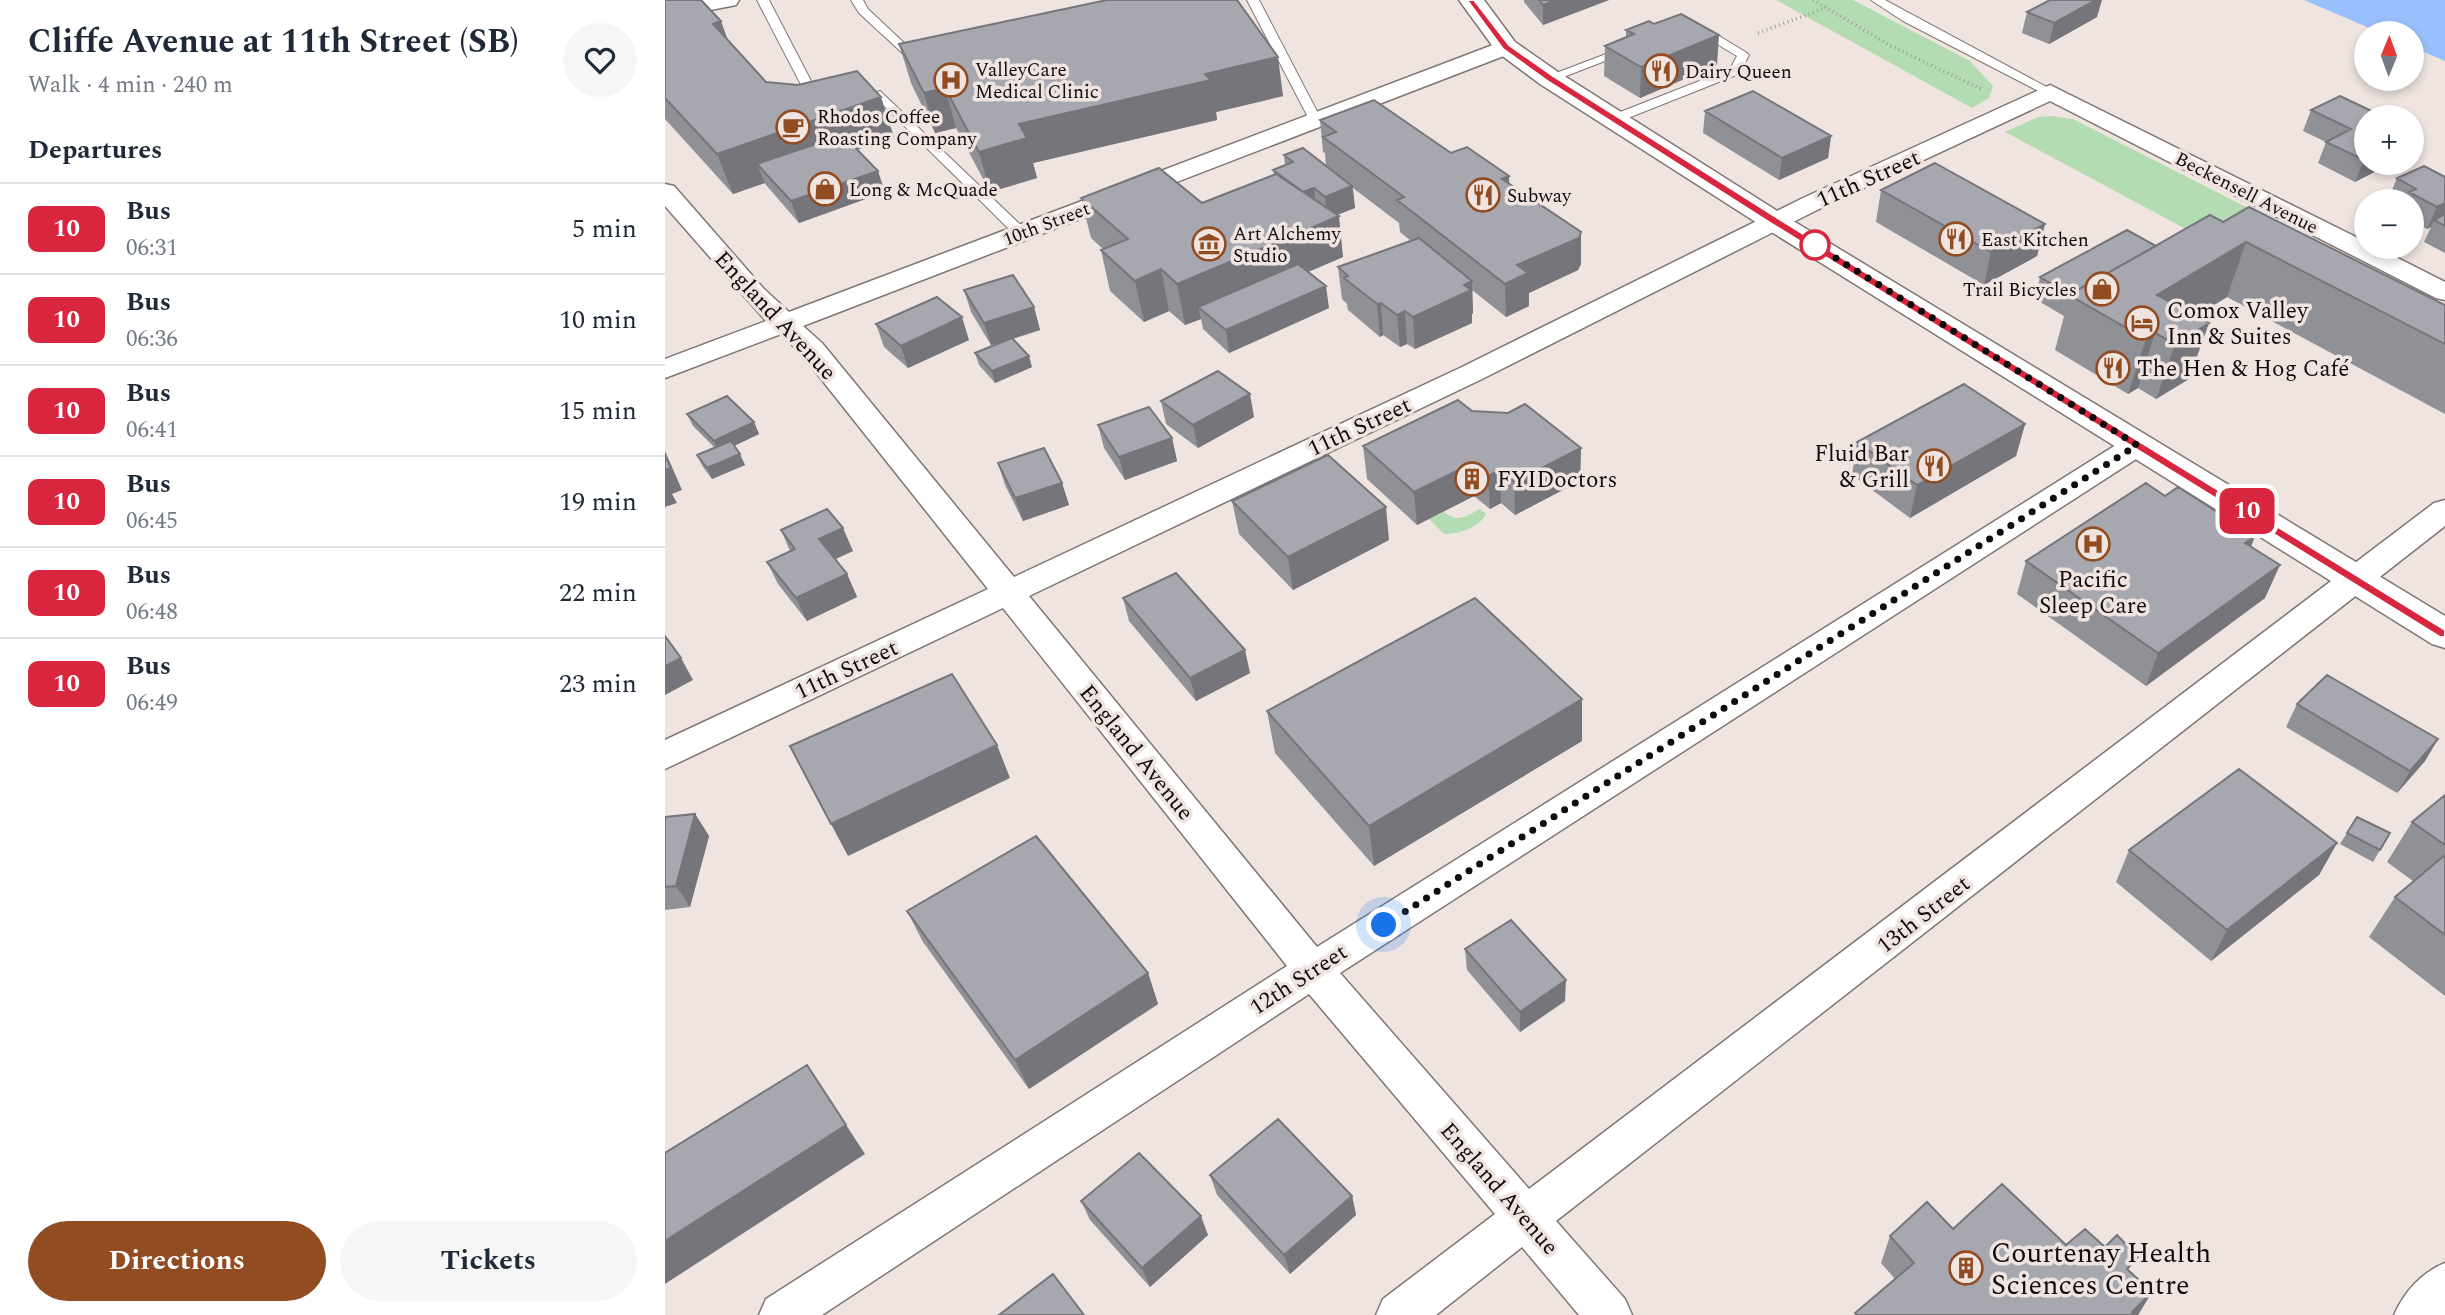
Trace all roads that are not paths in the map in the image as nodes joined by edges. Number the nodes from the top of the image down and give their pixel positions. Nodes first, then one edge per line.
1 (727, 0) edge
2 (763, 0) edge
3 (1253, 0) edge
4 (1471, 0) edge
5 (1877, 0) edge
6 (860, 6) edge
7 (665, 12) edge
8 (1680, 32) edge
9 (1645, 42) edge
10 (1506, 47) junction
11 (930, 58) edge
12 (1549, 78) junction
13 (2050, 92) junction
14 (1315, 119) junction
15 (1614, 119) junction
16 (665, 191) edge
17 (1775, 222) junction
18 (1021, 233) junction
19 (2445, 292) edge
20 (785, 323) junction
21 (665, 369) edge
22 (2137, 445) junction
23 (2445, 510) edge
24 (2356, 578) junction
25 (1009, 591) junction
26 (2445, 634) edge
27 (665, 755) edge
28 (1313, 970) junction
29 (1527, 1219) junction
30 (2445, 1285) edge
31 (782, 1315) edge
32 (1399, 1315) edge
33 (1609, 1315) edge
34 (2417, 1315) edge

1 - 7 main road
2 - 18 lane
3 - 14 lane
4 - 10 main road
5 - 13 lane
6 - 11 lane
8 - 15 lane
9 - 12 lane
10 - 12 main road
10 - 14 street, 10th Street
12 - 15 main road
13 - 17 street, 11th Street
13 - 19 street, Beckensell Avenue
14 - 18 street, 10th Street
15 - 17 main road
16 - 20 street, England Avenue
17 - 22 main road
17 - 25 street, 11th Street
18 - 20 street, 10th Street
20 - 21 street, 10th Street
20 - 25 street, England Avenue
22 - 24 main road
22 - 28 street, 12th Street
23 - 24 street, 13th Street
24 - 26 main road
24 - 29 street, 13th Street
25 - 27 street, 11th Street
25 - 28 street, England Avenue
28 - 29 street, England Avenue
28 - 31 street, 12th Street
29 - 32 street, 13th Street
29 - 33 street, England Avenue
30 - 34 street

